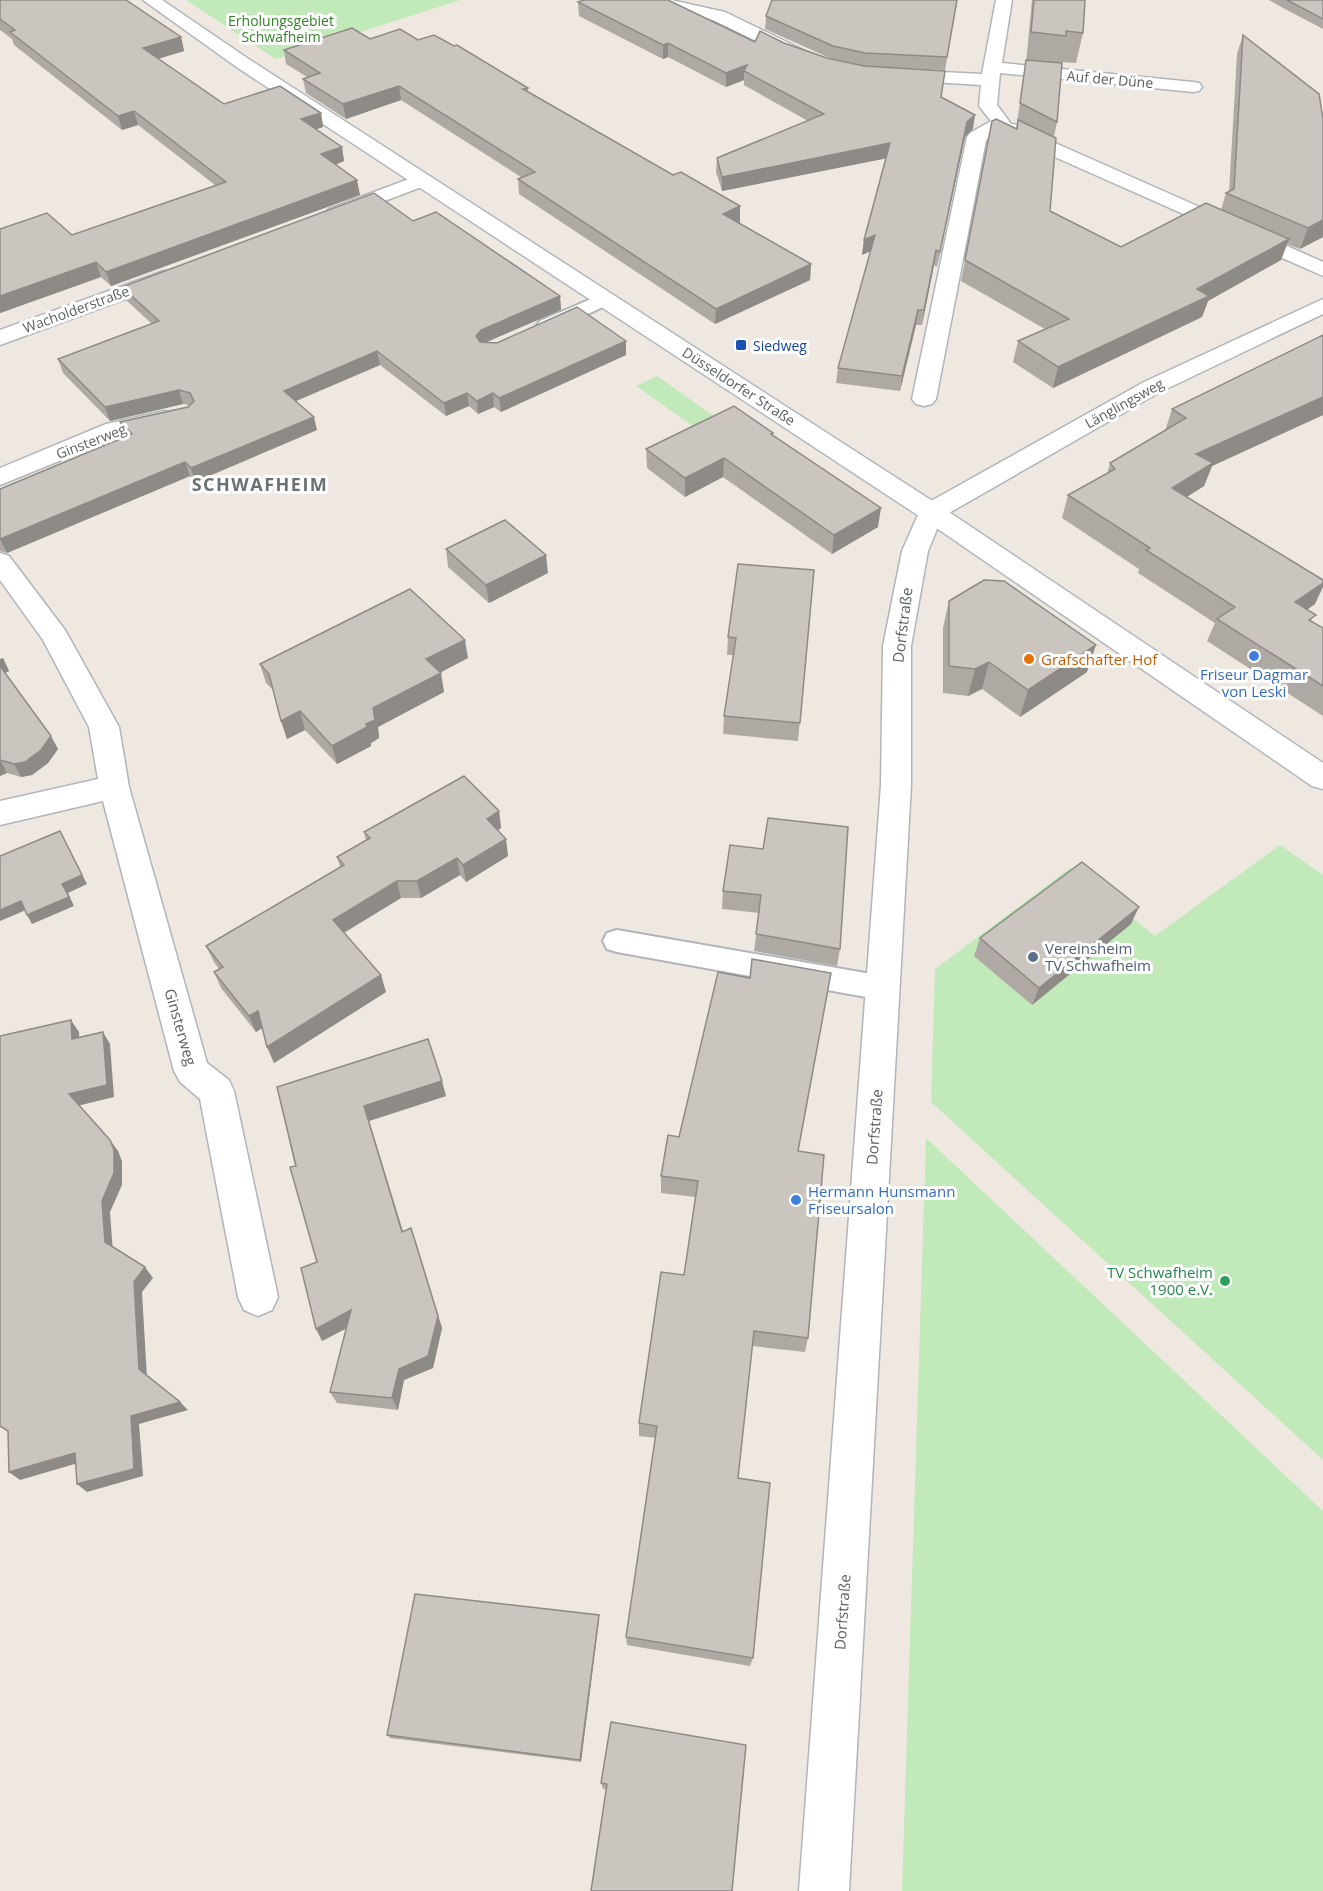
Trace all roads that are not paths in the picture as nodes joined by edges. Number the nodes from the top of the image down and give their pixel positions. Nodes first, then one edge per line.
1 (151, 0) edge
2 (1004, 0) edge
3 (671, 4) edge
4 (817, 62) edge
5 (886, 74) edge
6 (991, 74) junction
7 (1193, 87) dead end
8 (1002, 123) junction
9 (422, 180) junction
10 (322, 218) edge
11 (188, 268) edge
12 (1323, 270) edge
13 (605, 299) junction
14 (1323, 306) edge
15 (530, 333) edge
16 (0, 338) edge
17 (924, 399) dead end
18 (184, 413) edge
19 (0, 477) edge
20 (931, 512) junction
21 (0, 562) edge
22 (1323, 778) edge
23 (114, 787) junction
24 (0, 813) edge
25 (617, 941) dead end
26 (883, 988) junction
27 (258, 1297) dead end
28 (824, 1891) edge

1 - 9 street, Düsseldorfer Straße
2 - 6 street
3 - 4 street
5 - 6 street, Auf der Düne
6 - 7 street, Auf der Düne
6 - 8 street
8 - 12 street
8 - 17 street
9 - 10 street
9 - 13 street, Düsseldorfer Straße
11 - 16 street, Wacholderstraße
13 - 15 lane
13 - 20 street, Düsseldorfer Straße
14 - 20 street, Länglingsweg
18 - 19 street, Ginsterweg
20 - 22 street, Düsseldorfer Straße
20 - 26 street, Dorfstraße
21 - 23 street, Ginsterweg
23 - 24 street
23 - 27 street, Ginsterweg
25 - 26 lane
26 - 28 street, Dorfstraße

